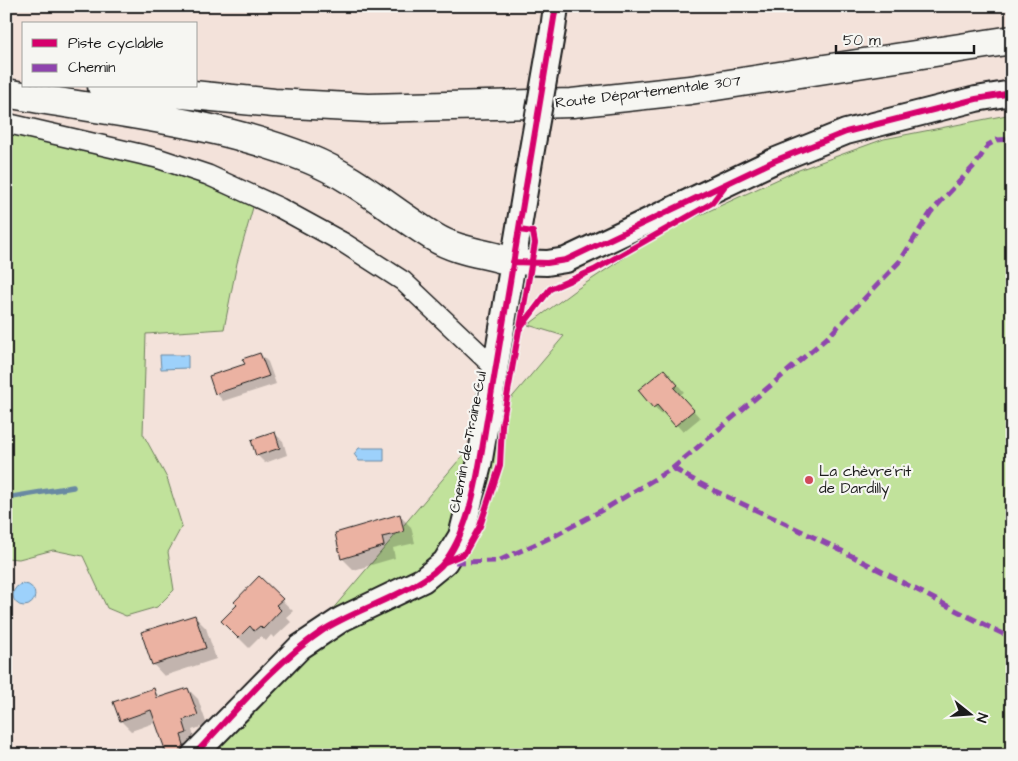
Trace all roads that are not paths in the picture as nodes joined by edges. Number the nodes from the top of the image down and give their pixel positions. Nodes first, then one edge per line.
1 (554, 18) edge
2 (1012, 40) edge
3 (6, 75) edge
4 (22, 78) edge
5 (122, 88) edge
6 (6, 93) edge
7 (1012, 93) edge
8 (6, 123) edge
9 (513, 262) junction
10 (495, 368) junction
11 (194, 755) edge

1 - 9 street, Chemin de Traine-Cul, bridge
2 - 5 main road, Route Départementale 307
3 - 4 main road
6 - 9 main road
7 - 9 street
8 - 10 street
9 - 10 street, Chemin de Traine-Cul
10 - 11 street, Chemin de Traine-Cul

